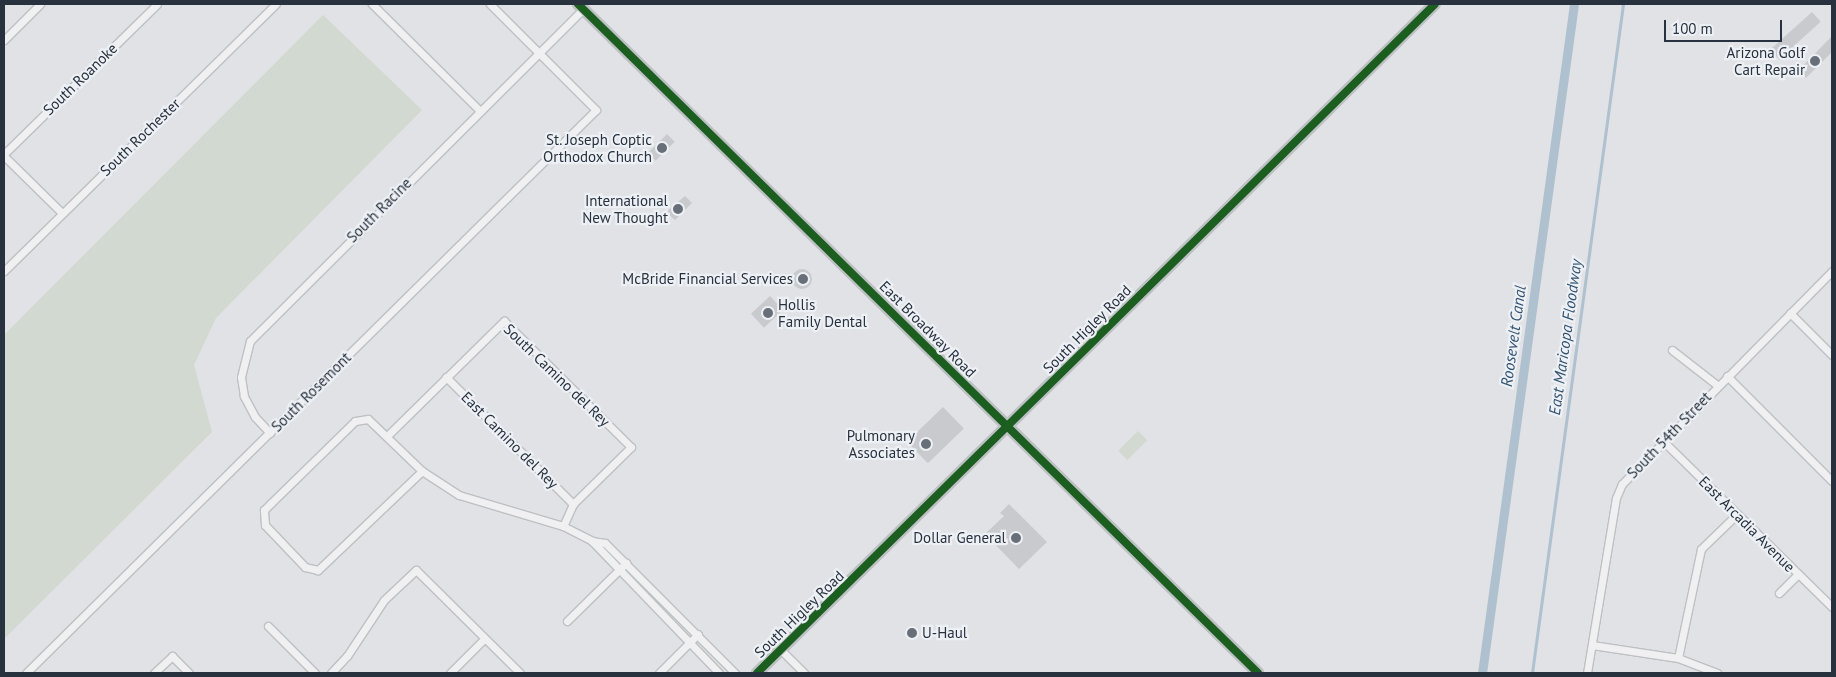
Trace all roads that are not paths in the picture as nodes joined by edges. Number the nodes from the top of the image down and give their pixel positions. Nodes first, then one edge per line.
1 (40, 4) edge
2 (157, 4) edge
3 (276, 4) edge
4 (372, 4) edge
5 (490, 4) edge
6 (1435, 4) edge
7 (580, 6) edge
8 (4, 40) edge
9 (538, 53) junction
10 (480, 111) junction
11 (4, 154) edge
12 (62, 213) junction
13 (4, 271) edge
14 (1832, 271) edge
15 (1790, 313) junction
16 (1672, 350) dead end
17 (1832, 355) edge
18 (1727, 376) junction
19 (446, 377) junction
20 (1717, 385) junction
21 (1008, 427) junction
22 (270, 433) junction
23 (388, 435) junction
24 (1662, 440) junction
25 (422, 471) junction
26 (1832, 481) edge
27 (573, 504) junction
28 (1737, 514) junction
29 (563, 526) junction
30 (592, 541) junction
31 (626, 562) junction
32 (618, 571) junction
33 (1798, 574) junction
34 (1778, 593) dead end
35 (1832, 607) edge
36 (567, 621) dead end
37 (268, 626) dead end
38 (698, 634) junction
39 (485, 638) junction
40 (689, 643) junction
41 (1592, 646) junction
42 (781, 650) junction
43 (1678, 658) junction
44 (26, 673) edge
45 (154, 673) edge
46 (189, 673) edge
47 (315, 673) edge
48 (331, 673) edge
49 (450, 673) edge
50 (520, 673) edge
51 (659, 673) edge
52 (719, 673) edge
53 (735, 673) edge
54 (757, 673) edge
55 (804, 673) edge
56 (1258, 673) edge
57 (1588, 673) edge
58 (1718, 673) edge

1 - 8 street
2 - 11 street, South Roanoke
3 - 12 street, South Rochester
4 - 10 street
5 - 9 street
6 - 21 main road, South Higley Road
7 - 9 street, South Racine
7 - 21 main road, East Broadway Road
9 - 10 street, South Racine
9 - 22 street, South Rosemont
10 - 22 street, South Racine
11 - 12 street
12 - 13 street, South Rochester
14 - 15 street, South 54th Street
15 - 17 street
15 - 18 street, South 54th Street
16 - 20 street
18 - 20 street, South 54th Street
18 - 26 street
19 - 23 street, South Camino del Rey
19 - 27 street, East Camino del Rey
19 - 27 street, South Camino del Rey
20 - 24 street, South 54th Street
21 - 42 main road, South Higley Road
21 - 56 main road, East Broadway Road
22 - 44 street, South Rosemont
23 - 25 street
23 - 25 street
24 - 28 street, East Arcadia Avenue
24 - 41 street, South 54th Street
25 - 29 street
27 - 29 street, South Camino del Rey
28 - 33 street, East Arcadia Avenue
28 - 43 street
29 - 30 street
30 - 31 street
30 - 32 street
31 - 32 street
31 - 38 street
32 - 36 street
32 - 40 street
33 - 34 street
33 - 35 street, East Arcadia Avenue
37 - 47 street
38 - 40 street
38 - 53 street
39 - 48 street
39 - 49 street
39 - 50 street
40 - 51 street
40 - 52 street
41 - 43 street
41 - 57 street, South 54th Street
42 - 54 main road, South Higley Road
42 - 55 street
43 - 58 street
45 - 46 street

